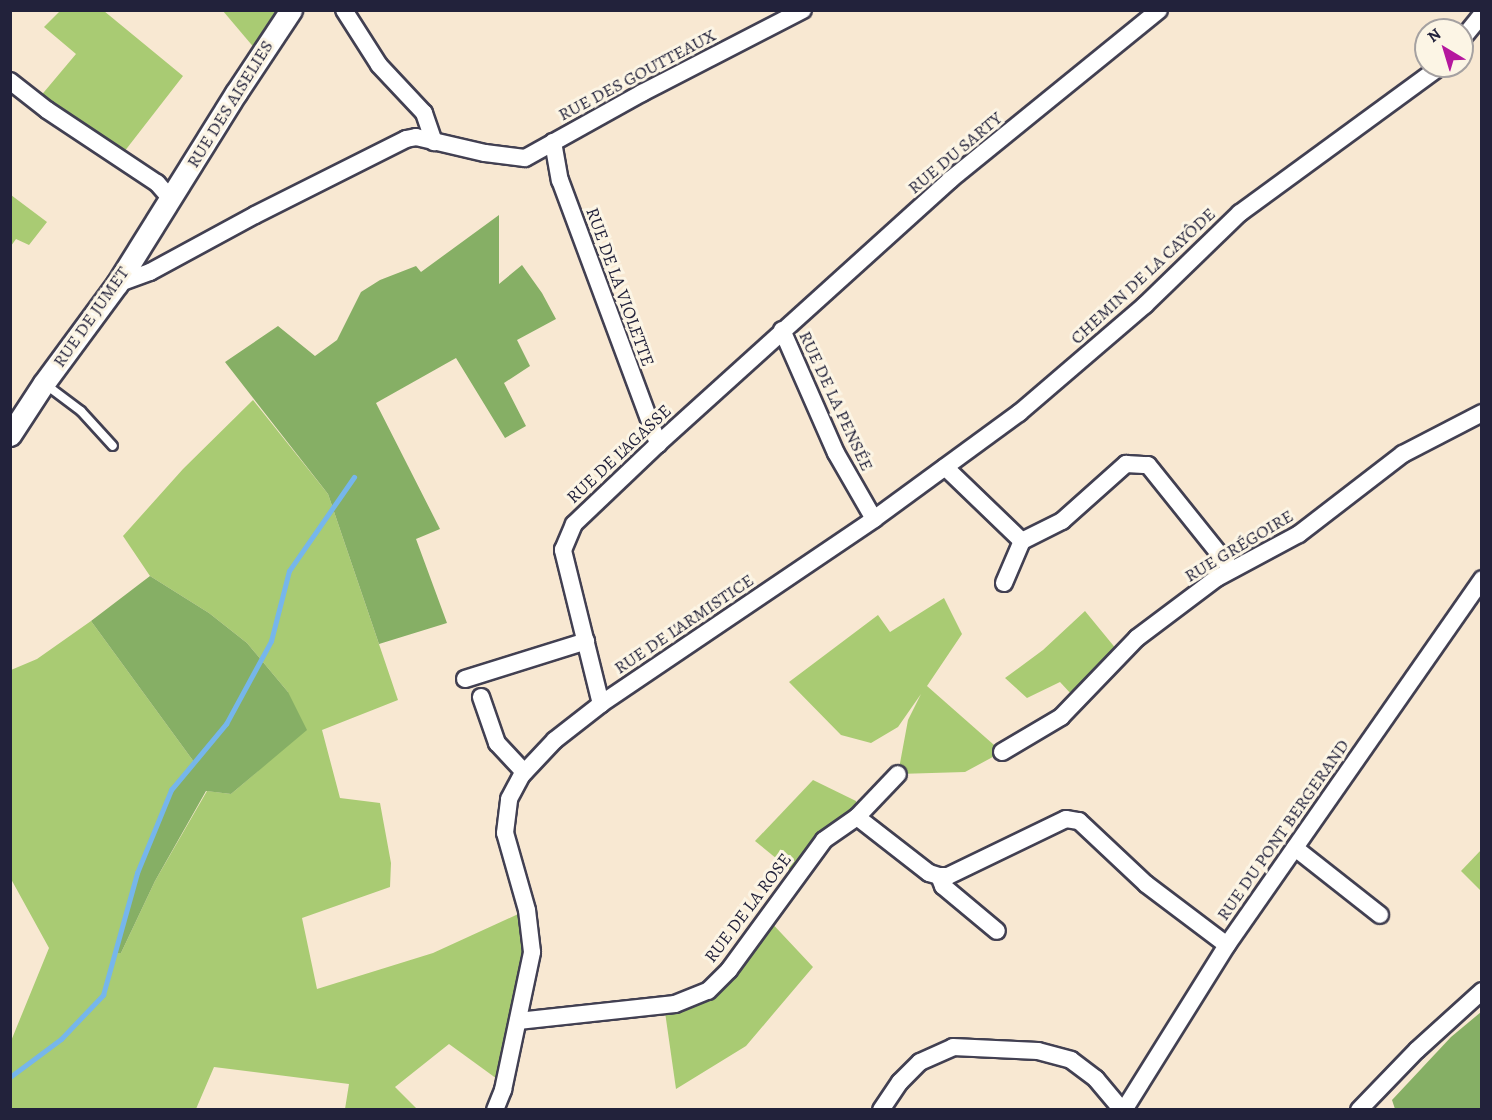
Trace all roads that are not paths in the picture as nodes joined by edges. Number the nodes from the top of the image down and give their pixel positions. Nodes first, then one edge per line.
1 (291, 10) edge
2 (344, 10) edge
3 (802, 10) edge
4 (1159, 10) edge
5 (1425, 78) edge
6 (10, 81) edge
7 (434, 141) junction
8 (553, 142) junction
9 (170, 198) junction
10 (117, 284) junction
11 (782, 330) junction
12 (44, 383) junction
13 (1482, 412) edge
14 (10, 435) edge
15 (658, 444) junction
16 (113, 446) dead end
17 (945, 467) junction
18 (874, 519) junction
19 (1022, 542) junction
20 (1232, 570) junction
21 (1482, 579) edge
22 (1004, 583) dead end
23 (586, 642) junction
24 (465, 679) dead end
25 (481, 697) dead end
26 (601, 704) junction
27 (1002, 752) dead end
28 (524, 772) junction
29 (898, 774) dead end
30 (857, 817) junction
31 (1295, 848) junction
32 (939, 876) junction
33 (1380, 915) dead end
34 (997, 931) dead end
35 (1227, 945) junction
36 (1482, 991) edge
37 (518, 1021) junction
38 (495, 1110) edge
39 (881, 1110) edge
40 (1123, 1110) edge
41 (1359, 1110) edge

1 - 9 street, RUE DES AISELIES
2 - 7 street
3 - 8 street, RUE DES GOUTTEAUX
4 - 11 street, RUE DU SARTY
5 - 17 street, CHEMIN DE LA CAYÔDE
6 - 9 street
7 - 8 street, RUE DES GOUTTEAUX
7 - 10 street, RUE DES GOUTTEAUX
8 - 15 street, RUE DE LA VIOLETTE
9 - 10 street, RUE DE JUMET
10 - 12 street, RUE DE JUMET
11 - 15 street, RUE DE L'AGASSE
11 - 18 street, RUE DE LA PENSÉE
12 - 14 street, RUE DE JUMET
12 - 16 lane
13 - 20 street, RUE GRÉGOIRE
15 - 23 street, RUE DE L'AGASSE
17 - 18 street, CHEMIN DE LA CAYÔDE
17 - 19 street
18 - 26 street, RUE DE L'ARMISTICE
19 - 20 street
19 - 22 street
20 - 27 street, RUE GRÉGOIRE
21 - 31 street, RUE DU PONT BERGERAND
23 - 24 street
23 - 26 street, RUE DE L'AGASSE
25 - 28 street
26 - 28 street, RUE DE L'ARMISTICE
28 - 37 street, RUE DE L'ARMISTICE
29 - 30 street
30 - 32 street
30 - 37 street, RUE DE LA ROSE
31 - 33 street
31 - 35 street, RUE DU PONT BERGERAND
32 - 34 street
32 - 35 street
35 - 40 street, RUE DU PONT BERGERAND
36 - 41 street
37 - 38 street, RUE DE L'ARMISTICE
39 - 40 street

